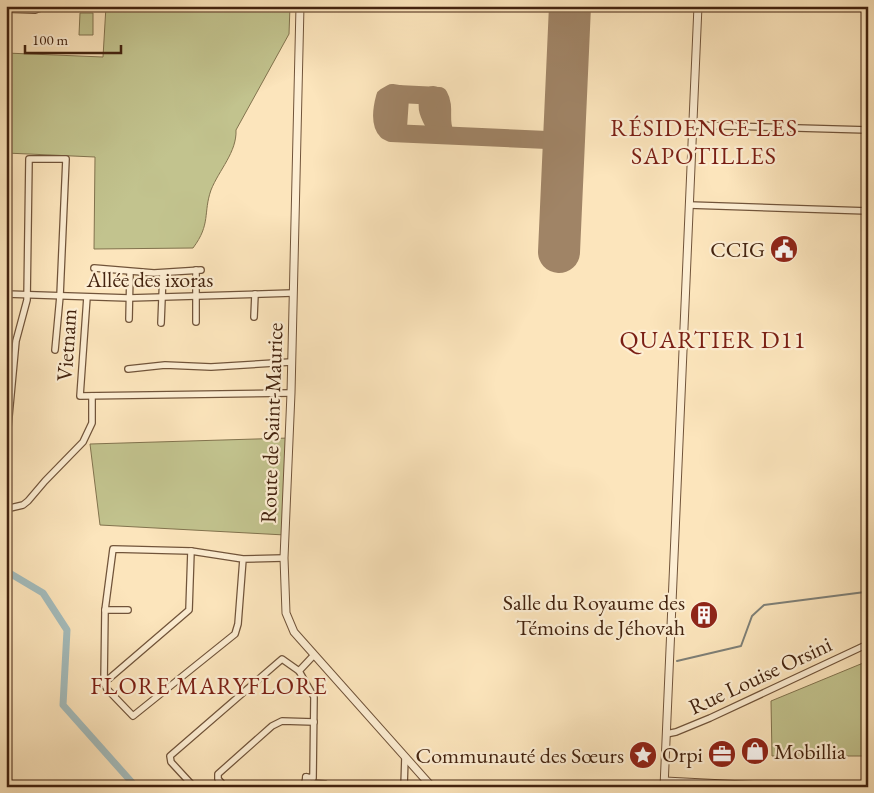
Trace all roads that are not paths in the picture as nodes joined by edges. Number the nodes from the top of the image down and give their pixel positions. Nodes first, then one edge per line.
1 (46, 6) edge
2 (300, 6) edge
3 (698, 6) edge
4 (6, 9) edge
5 (692, 125) junction
6 (868, 130) edge
7 (689, 205) junction
8 (868, 211) edge
9 (94, 268) dead end
10 (130, 272) junction
11 (163, 273) junction
12 (293, 293) junction
13 (6, 294) edge
14 (255, 294) junction
15 (27, 295) junction
16 (60, 296) junction
17 (87, 297) junction
18 (163, 297) junction
19 (196, 297) junction
20 (129, 298) junction
21 (254, 317) dead end
22 (129, 319) dead end
23 (196, 322) dead end
24 (161, 323) dead end
25 (54, 350) dead end
26 (292, 362) junction
27 (128, 369) dead end
28 (291, 392) junction
29 (92, 396) junction
30 (8, 427) dead end
31 (6, 509) edge
32 (191, 551) junction
33 (284, 558) junction
34 (243, 559) junction
35 (106, 610) junction
36 (128, 610) dead end
37 (868, 644) edge
38 (314, 655) junction
39 (299, 671) junction
40 (104, 683) junction
41 (314, 722) junction
42 (666, 734) junction
43 (404, 757) junction
44 (306, 777) junction
45 (664, 784) edge
46 (194, 787) edge
47 (225, 787) edge
48 (299, 787) edge
49 (328, 787) edge
50 (404, 787) edge
51 (432, 787) edge
52 (784, 787) edge

1 - 4 street
2 - 12 street, Route de Saint-Maurice
3 - 5 street
5 - 6 street
5 - 7 street
7 - 8 street
7 - 42 street
9 - 10 street
10 - 11 street
10 - 20 street
11 - 18 street
11 - 19 street
12 - 14 street, Allée des ixoras
12 - 26 street, Route de Saint-Maurice
13 - 15 street, Allée des ixoras
14 - 19 street, Allée des ixoras
14 - 21 street
15 - 16 street, Allée des ixoras
15 - 16 street
15 - 30 street
16 - 17 street, Allée des ixoras
16 - 25 street
17 - 20 street, Allée des ixoras
17 - 29 street, Vietnam
18 - 19 street, Allée des ixoras
18 - 20 street, Allée des ixoras
18 - 24 street
19 - 23 street
20 - 22 street
26 - 27 street
26 - 28 street, Route de Saint-Maurice
28 - 29 street
28 - 33 street, Route de Saint-Maurice
29 - 31 street
32 - 34 street
32 - 35 street
32 - 40 street
33 - 34 street
33 - 38 street, Route de Saint-Maurice
34 - 40 street
35 - 36 street
35 - 40 street
37 - 42 street, Rue Louise Orsini
38 - 39 street
38 - 43 street, Route de Saint-Maurice
39 - 41 street
39 - 46 street
41 - 44 street
41 - 47 street
42 - 45 street
43 - 50 street
43 - 51 street, Route de Saint-Maurice
44 - 48 street
44 - 49 street
45 - 52 street

